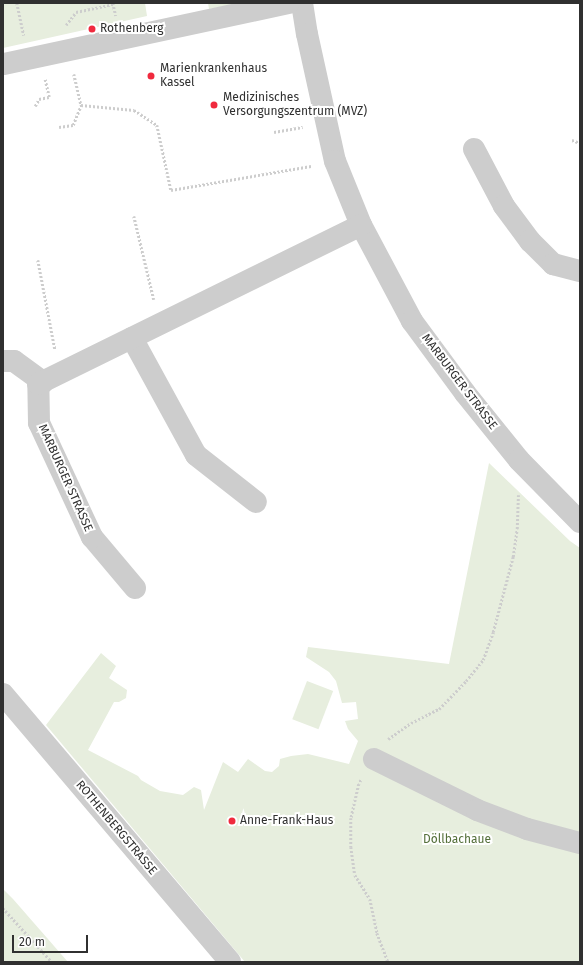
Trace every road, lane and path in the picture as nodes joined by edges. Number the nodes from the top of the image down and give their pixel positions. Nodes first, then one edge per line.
1 (17, 3) edge
2 (289, 3) edge
3 (302, 3) edge
4 (113, 4) dead end
5 (69, 51) junction
6 (28, 59) junction
7 (4, 64) edge
8 (50, 77) dead end
9 (81, 105) junction
10 (35, 106) dead end
11 (326, 123) junction
12 (59, 128) dead end
13 (274, 132) dead end
14 (572, 140) dead end
15 (580, 143) edge
16 (474, 149) dead end
17 (335, 161) junction
18 (134, 216) dead end
19 (361, 226) junction
20 (38, 260) dead end
21 (580, 271) edge
22 (161, 324) junction
23 (132, 338) junction
24 (3, 361) edge
25 (62, 372) junction
26 (43, 382) junction
27 (519, 460) junction
28 (256, 502) dead end
29 (580, 522) edge
30 (135, 588) dead end
31 (3, 694) edge
32 (374, 760) junction
33 (580, 843) edge
34 (3, 908) edge
35 (52, 962) edge
36 (230, 962) edge
37 (388, 962) edge

1 - 6 path
2 - 5 street
3 - 11 street, MARBURGER STRASSE
4 - 5 path
5 - 6 street
5 - 9 path
6 - 7 street
8 - 10 path
9 - 12 path
9 - 17 path
11 - 13 path
11 - 17 street, MARBURGER STRASSE
14 - 15 path
16 - 21 street
17 - 19 street, MARBURGER STRASSE
18 - 22 path
19 - 22 street
19 - 27 street, MARBURGER STRASSE
20 - 25 path
22 - 23 street
23 - 25 street
23 - 28 street
24 - 26 street
25 - 26 street
26 - 30 street, MARBURGER STRASSE
27 - 29 street, MARBURGER STRASSE
27 - 32 path
31 - 36 street, ROTHENBERGSTRASSE
32 - 33 street
32 - 37 path
34 - 35 path

